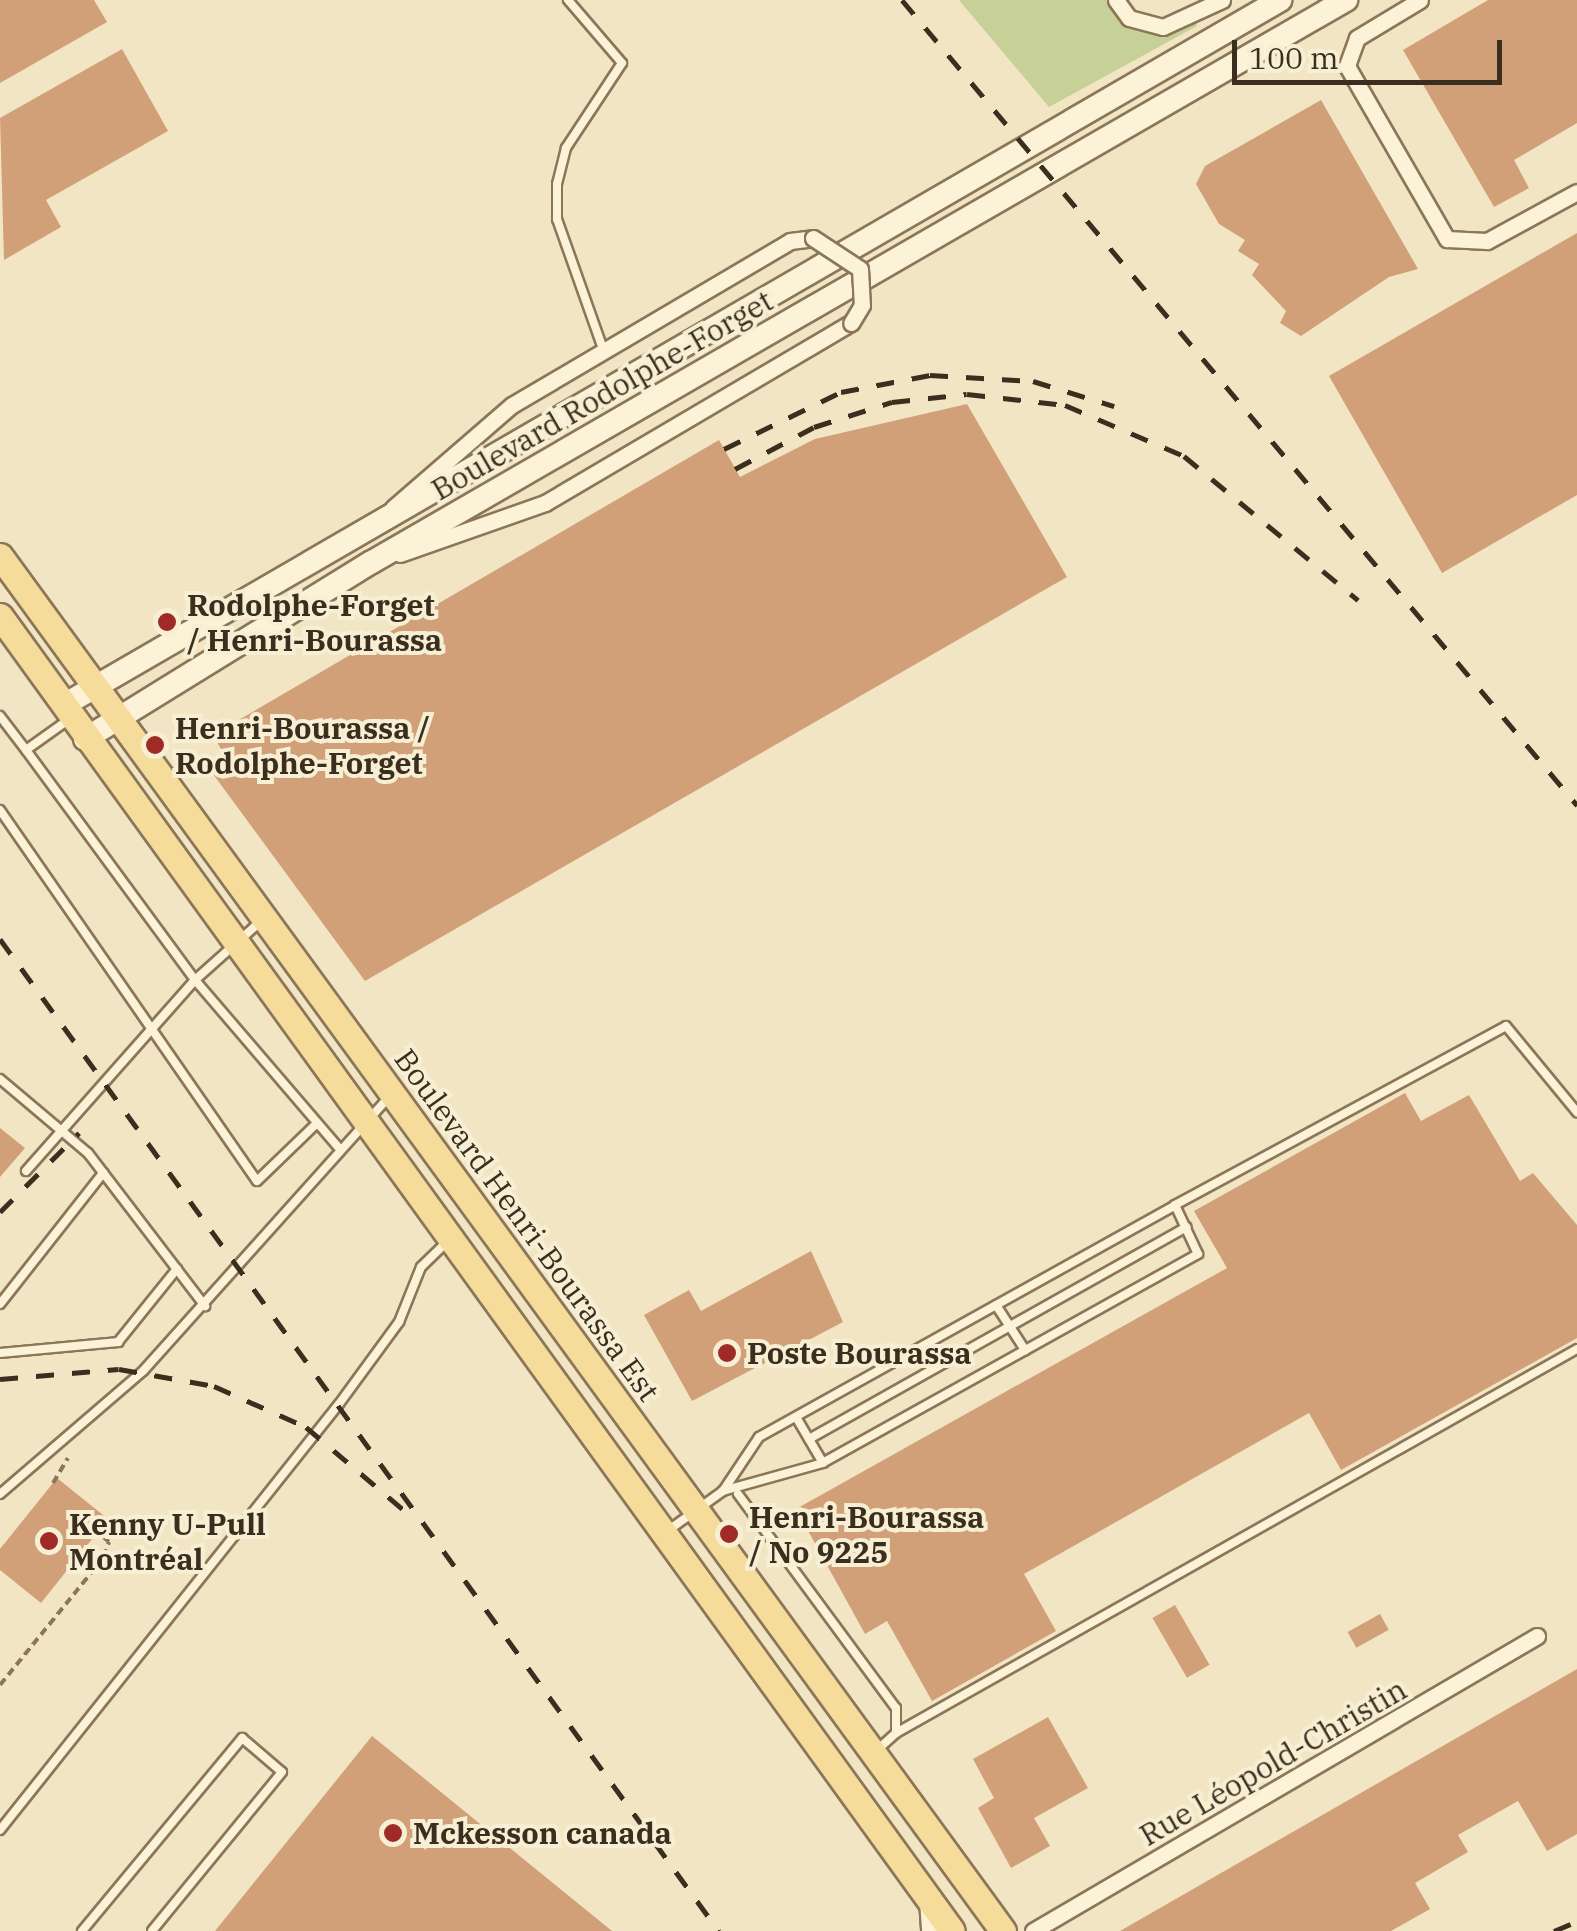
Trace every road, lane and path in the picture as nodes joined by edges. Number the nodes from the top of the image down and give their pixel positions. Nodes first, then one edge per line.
1 (568, 0) edge
2 (1116, 0) edge
3 (1222, 0) edge
4 (1280, 0) edge
5 (1346, 0) edge
6 (1420, 0) edge
7 (1577, 192) edge
8 (604, 350) junction
9 (393, 508) junction
10 (0, 556) edge
11 (372, 562) junction
12 (0, 616) edge
13 (95, 686) junction
14 (0, 716) edge
15 (118, 719) junction
16 (73, 720) junction
17 (26, 750) junction
18 (0, 810) edge
19 (261, 921) junction
20 (230, 945) junction
21 (195, 980) junction
22 (153, 1025) junction
23 (0, 1080) edge
24 (391, 1096) junction
25 (1577, 1112) edge
26 (360, 1120) junction
27 (317, 1123) junction
28 (63, 1132) junction
29 (338, 1147) junction
30 (26, 1171) dead end
31 (103, 1173) junction
32 (1175, 1205) junction
33 (1187, 1227) junction
34 (449, 1240) junction
35 (176, 1269) junction
36 (0, 1304) edge
37 (996, 1305) junction
38 (205, 1306) junction
39 (1010, 1327) junction
40 (1577, 1349) edge
41 (1025, 1350) junction
42 (0, 1354) edge
43 (796, 1417) junction
44 (809, 1439) junction
45 (68, 1458) dead end
46 (823, 1463) junction
47 (53, 1483) dead end
48 (724, 1492) junction
49 (0, 1494) edge
50 (738, 1494) junction
51 (694, 1511) junction
52 (98, 1532) dead end
53 (663, 1534) junction
54 (1538, 1636) dead end
55 (0, 1685) edge
56 (896, 1734) junction
57 (872, 1754) junction
58 (0, 1830) edge
59 (927, 1896) junction
60 (82, 1931) edge
61 (152, 1931) edge
62 (929, 1931) edge
63 (952, 1931) edge
64 (1003, 1931) edge
65 (1033, 1931) edge

1 - 8 lane
2 - 3 street
4 - 9 street, Boulevard Rodolphe-Forget
5 - 11 street, Boulevard Rodolphe-Forget
6 - 7 street
8 - 9 street, Boulevard Rodolphe-Forget
8 - 11 street, Boulevard Rodolphe-Forget, bridge
9 - 13 street, Boulevard Rodolphe-Forget
10 - 13 main road, Boulevard Henri-Bourassa Est
11 - 15 street, Boulevard Rodolphe-Forget
12 - 16 main road
13 - 15 main road, Boulevard Henri-Bourassa Est
13 - 16 street, Boulevard Rodolphe-Forget
14 - 17 lane
15 - 16 street, Boulevard Rodolphe-Forget
15 - 19 main road, Boulevard Henri-Bourassa Est
16 - 17 lane
16 - 20 main road
17 - 21 lane
18 - 22 lane
19 - 20 lane
19 - 24 main road, Boulevard Henri-Bourassa Est
20 - 21 lane
20 - 26 main road
21 - 22 lane
21 - 27 lane
22 - 27 lane
22 - 28 lane
23 - 28 lane
24 - 26 lane
24 - 51 main road, Boulevard Henri-Bourassa Est
25 - 32 lane
26 - 29 lane
26 - 34 main road
27 - 29 lane
28 - 30 lane
28 - 31 lane
29 - 38 lane
31 - 35 lane
31 - 36 lane
32 - 33 lane
32 - 37 lane
33 - 39 lane
33 - 41 lane
34 - 53 main road
34 - 58 lane
35 - 38 lane
35 - 42 lane
37 - 39 lane
37 - 43 lane
38 - 49 lane
39 - 41 lane
39 - 44 lane
40 - 56 lane
41 - 46 lane
43 - 44 lane
43 - 48 lane
44 - 46 lane
45 - 47 path
46 - 50 lane
48 - 50 lane
48 - 51 lane
50 - 56 lane
51 - 53 lane
51 - 57 main road, Boulevard Henri-Bourassa Est
52 - 55 path
53 - 59 main road
54 - 65 street, Rue Léopold-Christin
56 - 57 lane
57 - 64 main road, Boulevard Henri-Bourassa Est
59 - 62 street
59 - 63 main road
60 - 61 lane

